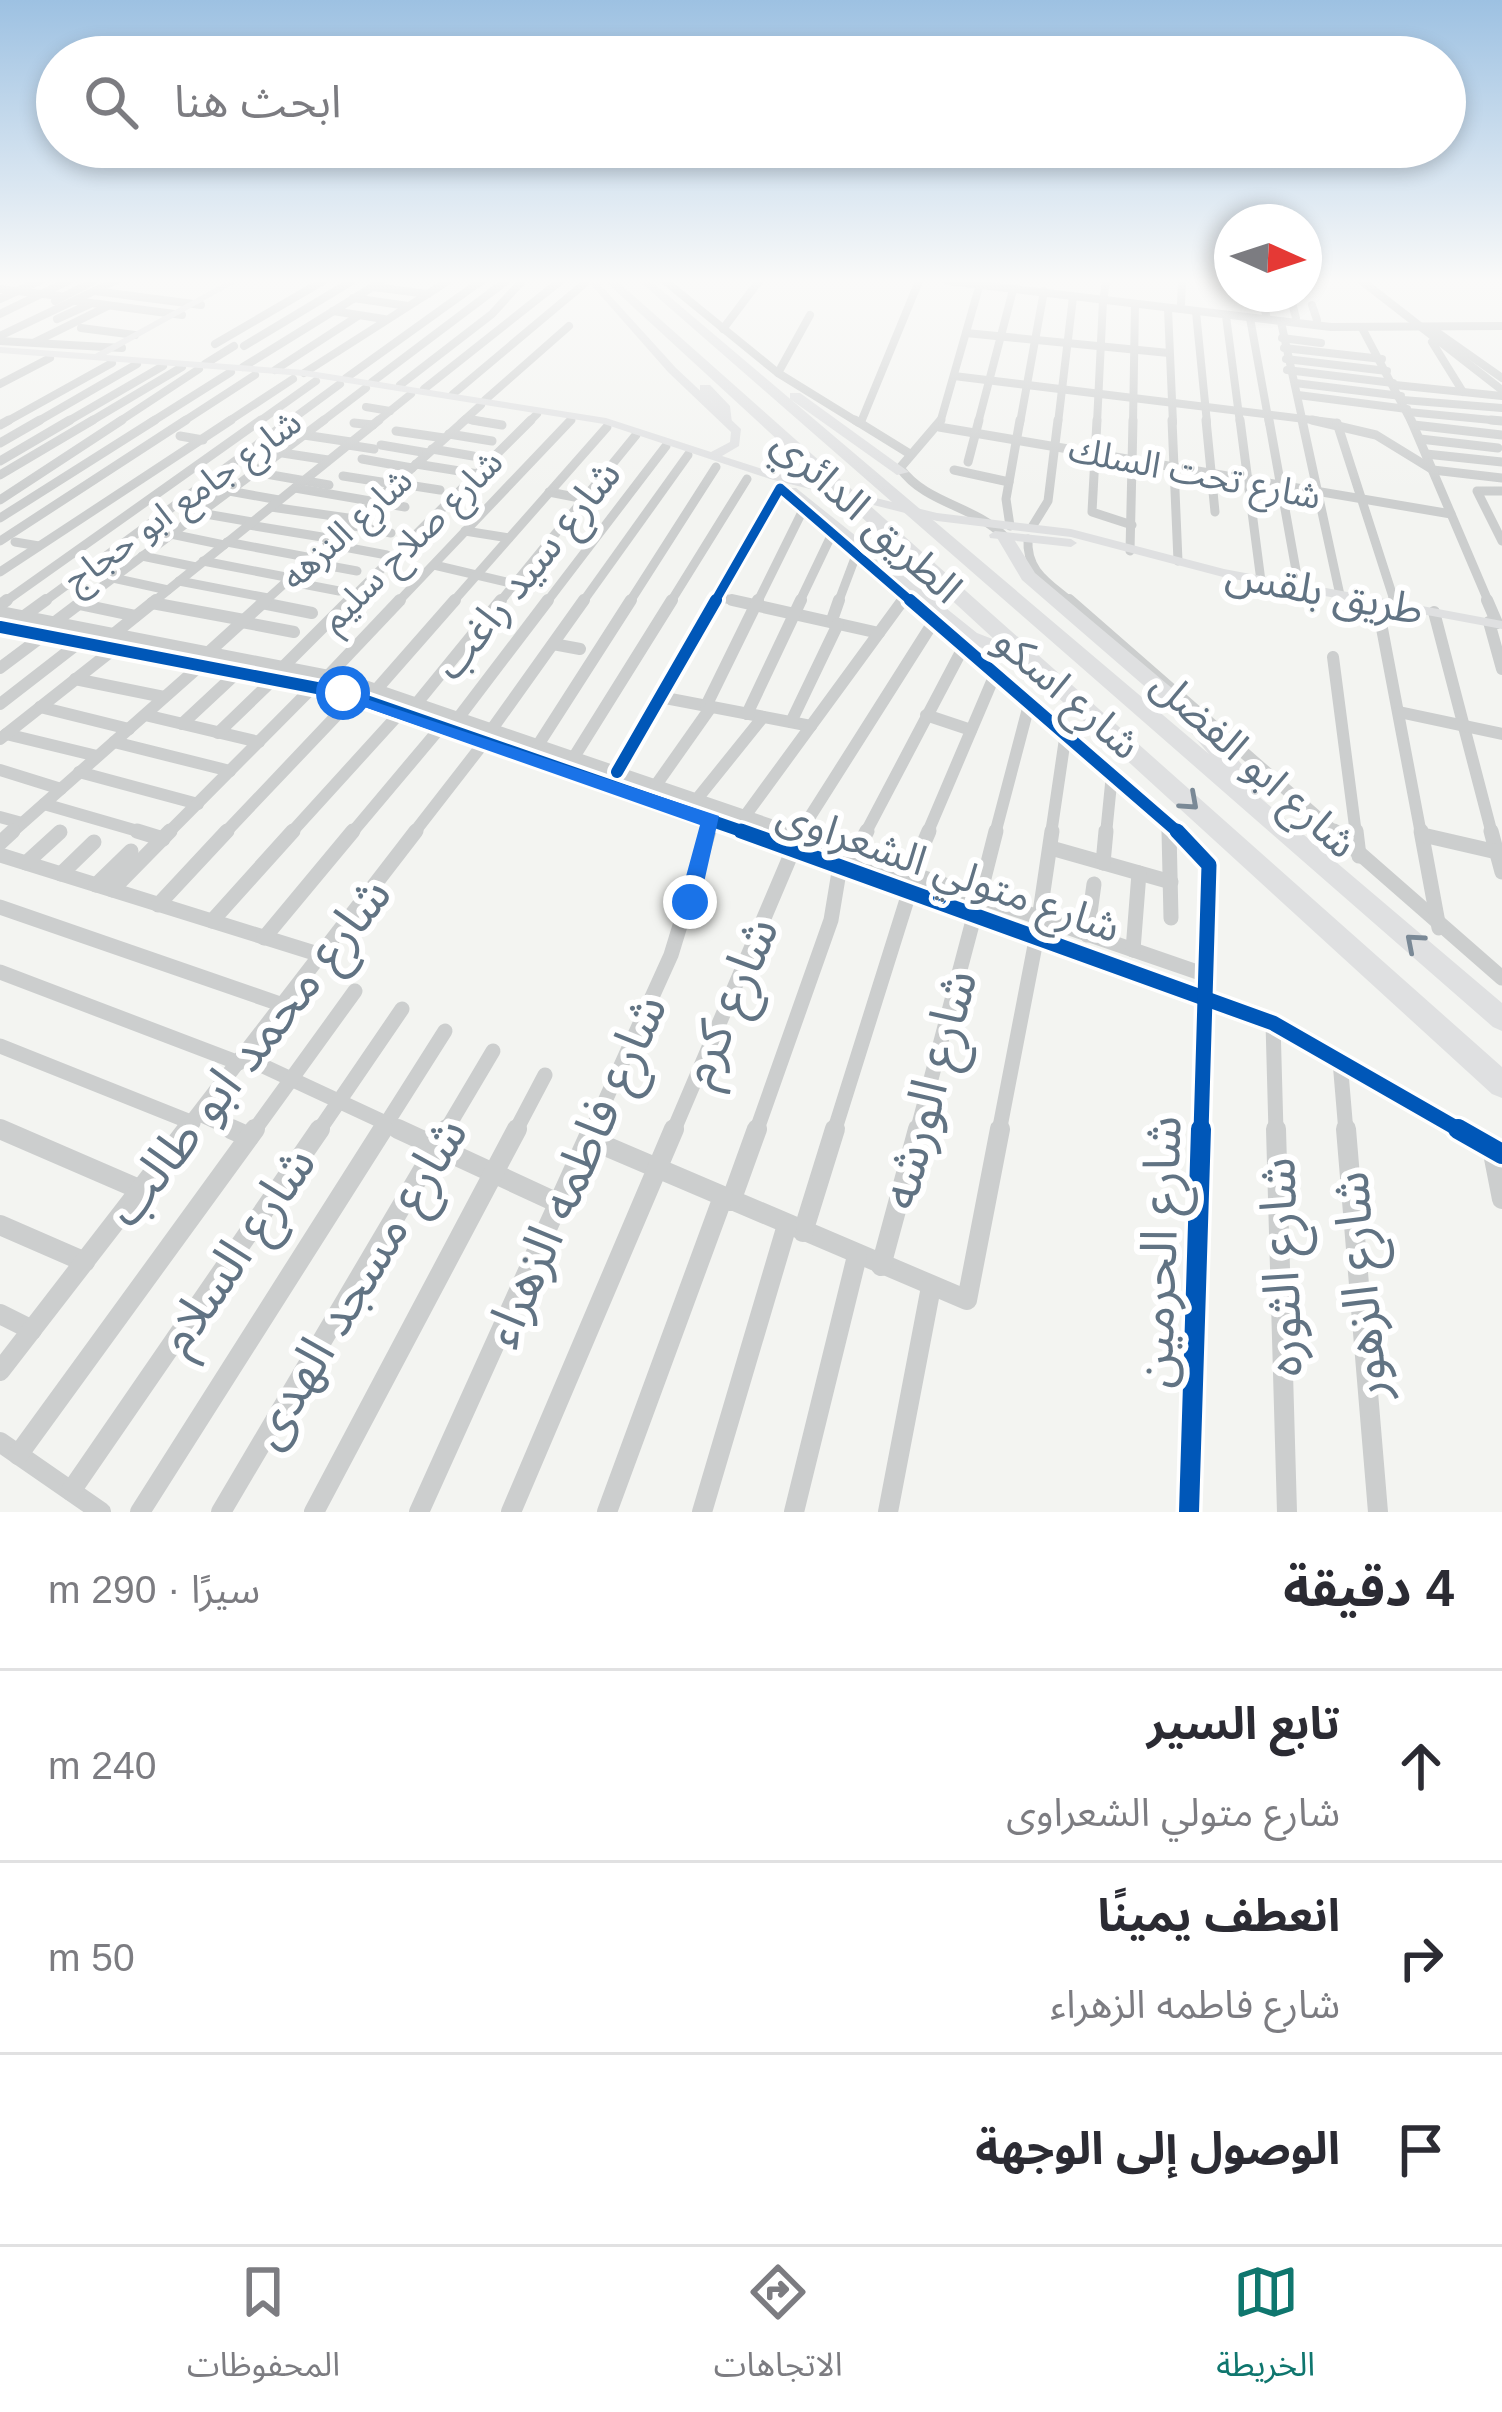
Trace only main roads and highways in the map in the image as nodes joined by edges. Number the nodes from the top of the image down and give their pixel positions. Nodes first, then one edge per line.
1 (36, 352) edge
2 (82, 352) edge
3 (111, 352) edge
4 (112, 352) edge
5 (656, 352) edge
6 (668, 352) edge
7 (688, 352) edge
8 (728, 352) edge
9 (104, 356) junction
10 (738, 360) junction
11 (202, 366) junction
12 (237, 369) junction
13 (298, 376) junction
14 (343, 381) junction
15 (412, 390) junction
16 (483, 402) junction
17 (727, 420) junction
18 (716, 461) junction
19 (902, 472) road end
20 (791, 488) junction
21 (1003, 529) junction
22 (1496, 623) edge
23 (1029, 656) junction
24 (1262, 810) junction
25 (1502, 1019) edge
26 (1502, 1085) edge

1 - 9 main road, شارع اسكو
2 - 9 main road, شارع اسكو
3 - 9 main road
4 - 9 main road
5 - 17 main road
6 - 17 highway
7 - 23 highway, الطريق الدائري
8 - 10 highway, الطريق الدائري
9 - 11 main road, شارع اسكو
9 - 11 main road, شارع اسكو
10 - 19 highway
10 - 24 highway, الطريق الدائري
11 - 12 main road, شارع اسكو
12 - 13 main road, شارع اسكو
12 - 13 main road, شارع اسكو
13 - 14 main road, شارع اسكو
13 - 14 main road, شارع اسكو
14 - 15 main road, شارع اسكو
15 - 16 main road, شارع اسكو
15 - 16 main road, شارع اسكو
16 - 18 main road, شارع اسكو
16 - 18 main road, شارع اسكو
17 - 18 main road
18 - 20 main road, شارع اسكو
18 - 20 main road, شارع اسكو
20 - 21 main road, طريق بلقس
20 - 23 highway
21 - 22 main road, طريق بلقس
21 - 24 highway
23 -> 26 highway, الطريق الدائري
25 -> 24 highway, الطريق الدائري

